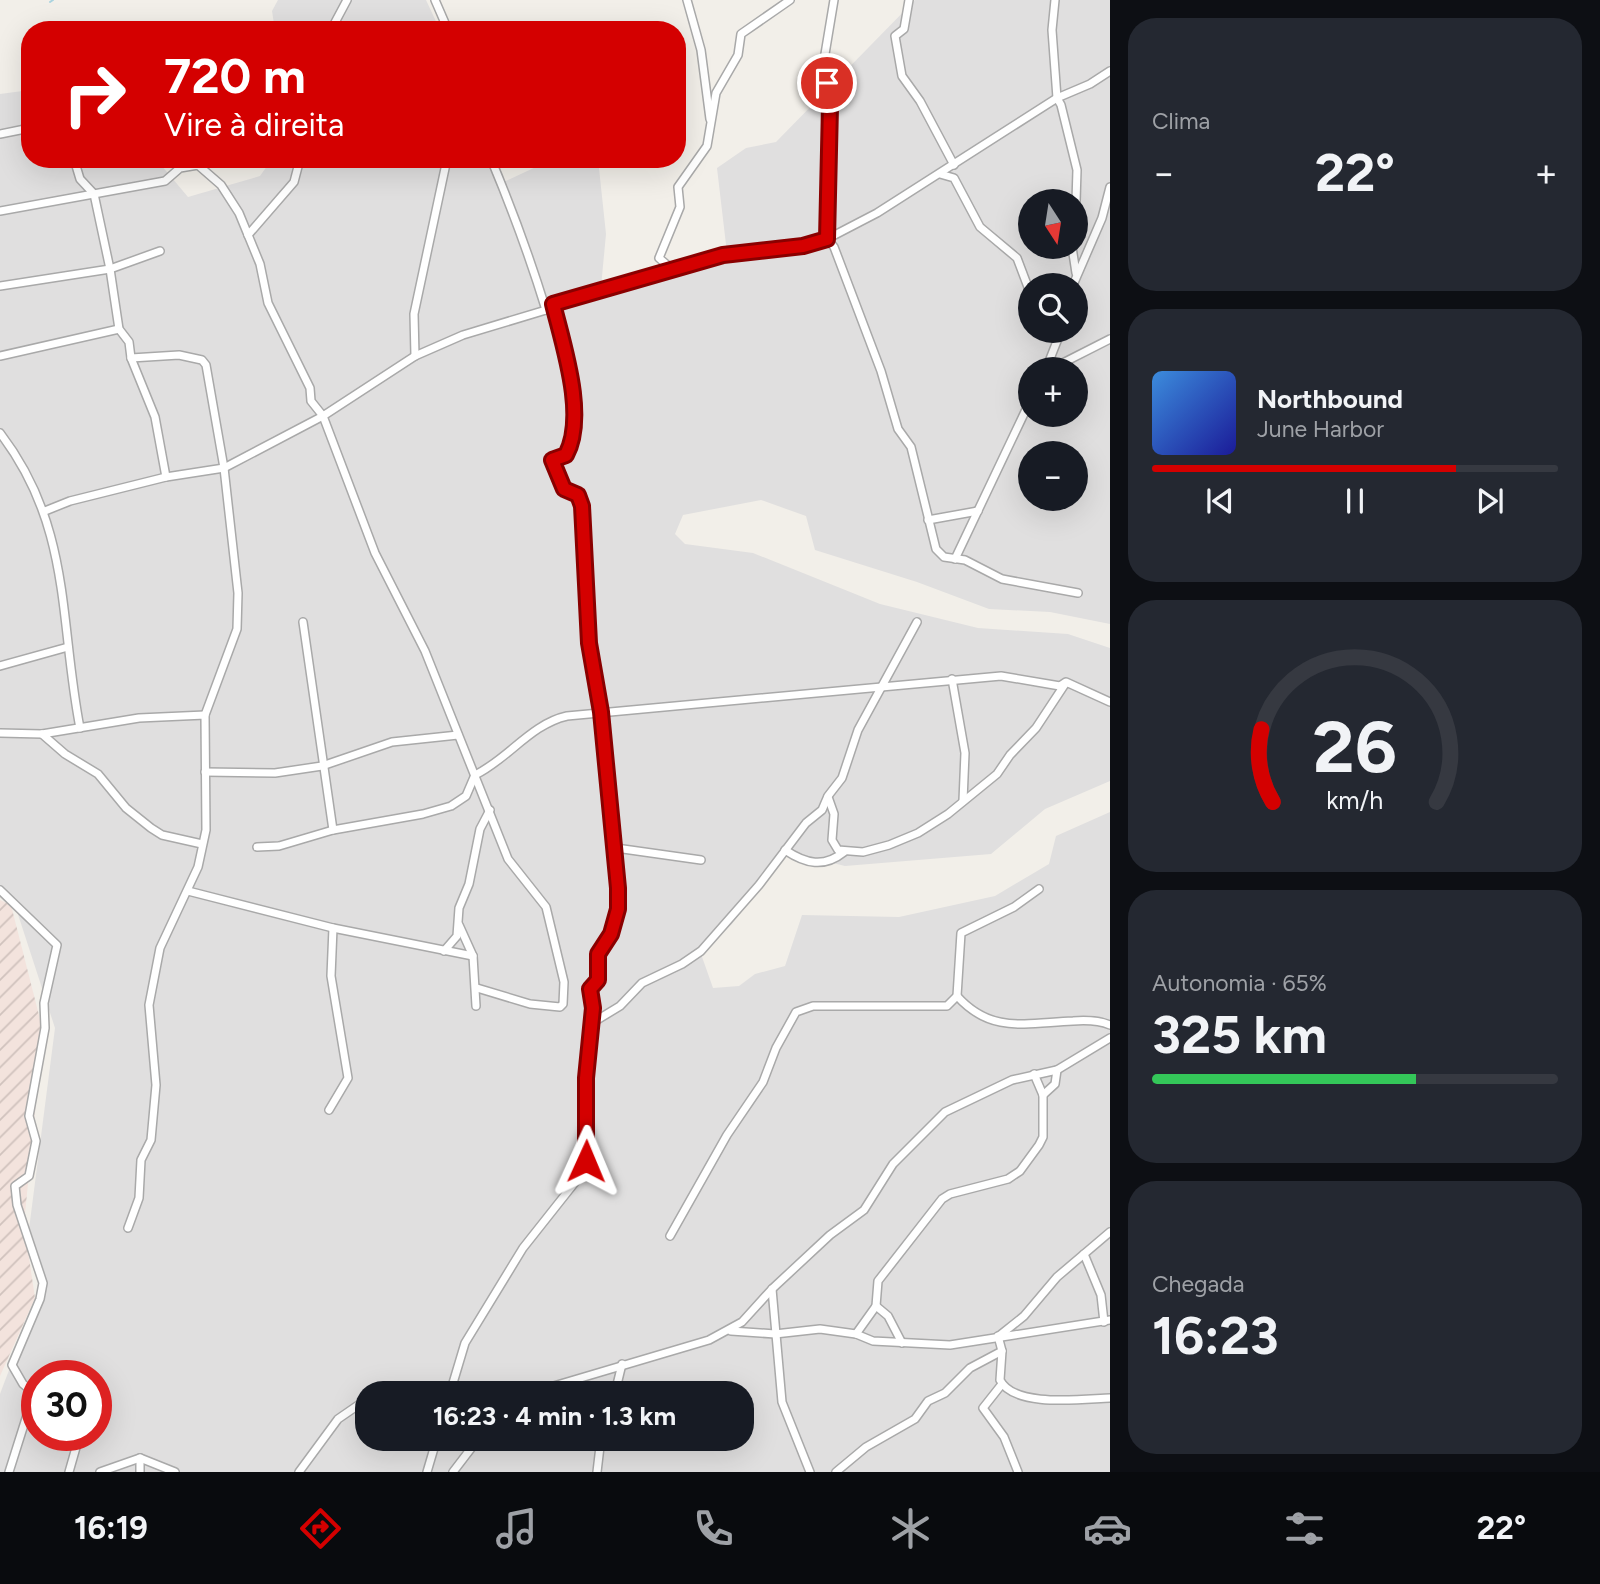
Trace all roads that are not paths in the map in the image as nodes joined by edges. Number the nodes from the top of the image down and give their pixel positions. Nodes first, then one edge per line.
1 (347, 0) edge
2 (435, 0) edge
3 (687, 0) edge
4 (790, 0) edge
5 (834, 0) edge
6 (909, 0) edge
7 (1055, 0) edge
8 (336, 21) edge
9 (444, 21) edge
10 (1110, 71) edge
11 (1057, 98) junction
12 (21, 130) edge
13 (711, 130) junction
14 (0, 134) edge
15 (954, 165) junction
16 (77, 168) edge
17 (180, 168) edge
18 (201, 168) edge
19 (298, 168) edge
20 (445, 168) edge
21 (494, 168) edge
22 (940, 174) junction
23 (1110, 187) edge
24 (1076, 189) edge
25 (93, 194) junction
26 (0, 211) edge
27 (248, 235) junction
28 (827, 239) junction
29 (160, 251) dead end
30 (110, 269) junction
31 (673, 270) junction
32 (1023, 273) edge
33 (1076, 273) edge
34 (0, 286) edge
35 (553, 304) junction
36 (546, 310) junction
37 (119, 329) junction
38 (1110, 339) edge
39 (0, 356) edge
40 (415, 356) junction
41 (1073, 357) edge
42 (131, 358) junction
43 (323, 416) junction
44 (1018, 426) edge
45 (0, 433) edge
46 (12, 448) junction
47 (0, 450) edge
48 (224, 468) junction
49 (166, 477) junction
50 (45, 510) junction
51 (978, 511) junction
52 (928, 520) junction
53 (955, 559) junction
54 (1078, 593) dead end
55 (303, 621) dead end
56 (917, 622) dead end
57 (68, 646) junction
58 (0, 666) edge
59 (952, 679) junction
60 (1066, 682) junction
61 (884, 684) junction
62 (1110, 702) edge
63 (601, 712) junction
64 (205, 715) junction
65 (80, 728) junction
66 (0, 733) edge
67 (42, 734) junction
68 (458, 735) junction
69 (322, 766) junction
70 (205, 772) junction
71 (475, 775) junction
72 (828, 796) junction
73 (963, 802) junction
74 (491, 810) junction
75 (333, 830) junction
76 (202, 844) junction
77 (257, 847) dead end
78 (616, 848) junction
79 (786, 850) junction
80 (845, 852) junction
81 (701, 860) dead end
82 (1039, 889) dead end
83 (0, 890) edge
84 (188, 891) junction
85 (457, 921) junction
86 (333, 928) junction
87 (444, 951) junction
88 (473, 956) junction
89 (477, 988) junction
90 (957, 996) junction
91 (476, 1006) dead end
92 (592, 1023) junction
93 (1110, 1026) edge
94 (1110, 1038) edge
95 (1057, 1070) junction
96 (1034, 1073) junction
97 (1043, 1095) junction
98 (329, 1110) dead end
99 (128, 1228) dead end
100 (1110, 1232) edge
101 (670, 1236) dead end
102 (1084, 1254) junction
103 (772, 1289) junction
104 (876, 1306) junction
105 (1107, 1321) edge
106 (730, 1331) junction
107 (775, 1334) junction
108 (856, 1334) junction
109 (998, 1336) junction
110 (901, 1343) junction
111 (1002, 1351) junction
112 (622, 1364) junction
113 (454, 1381) edge
114 (568, 1381) edge
115 (618, 1381) edge
116 (1002, 1384) junction
117 (1110, 1398) edge
118 (355, 1407) edge
119 (75, 1451) edge
120 (433, 1451) edge
121 (469, 1451) edge
122 (599, 1451) edge
123 (140, 1458) junction
124 (9, 1472) edge
125 (69, 1472) edge
126 (100, 1472) edge
127 (140, 1472) edge
128 (175, 1472) edge
129 (299, 1472) edge
130 (427, 1472) edge
131 (453, 1472) edge
132 (597, 1472) edge
133 (810, 1472) edge
134 (836, 1472) edge
135 (1018, 1472) edge

1 - 8 street
2 - 9 street
3 - 13 street
4 - 13 street
5 - 28 street
6 - 15 street
7 - 11 street
10 - 11 street
11 - 15 street
11 - 24 street
12 - 14 street
13 - 31 street
15 - 22 street
16 - 25 street
17 - 25 street
18 - 27 street
19 - 27 street
20 - 40 street
21 - 36 street
22 - 28 street
22 - 32 street
23 - 33 street
25 - 26 street
25 - 30 street
27 - 43 street
28 - 31 street
28 - 52 street
29 - 30 street
30 - 34 street
30 - 37 street
31 - 35 street
35 - 36 street
35 - 63 street
36 - 40 street
37 - 39 street
37 - 42 street
38 - 41 street
40 - 43 street
42 - 48 street
42 - 49 street
43 - 48 street
43 - 68 street
44 - 51 street
45 - 46 street
46 - 47 street
46 - 50 street
48 - 49 street
48 - 64 street
49 - 50 street
50 - 57 street
51 - 52 street
51 - 53 street
52 - 53 street
53 - 54 street
55 - 69 street
56 - 61 street
57 - 58 street
57 - 65 street
59 - 60 street
59 - 61 street
59 - 73 street
60 - 62 street
60 - 73 street
61 - 63 street
61 - 72 street
63 - 71 street
63 - 78 street
64 - 65 street
64 - 70 street
65 - 67 street
66 - 67 street
67 - 76 street
68 - 69 street
68 - 71 street
69 - 70 street
69 - 75 street
70 - 76 street
71 - 74 street
71 - 75 street
72 - 79 street
72 - 80 street
73 - 80 street
74 - 85 street
74 - 89 street
75 - 77 street
76 - 84 street
78 - 81 street
78 - 92 street
79 - 80 street
79 - 92 street
82 - 90 street
83 - 124 street
84 - 86 street
84 - 99 street
85 - 87 street
85 - 88 street
86 - 87 street
86 - 98 street
87 - 88 street
88 - 89 street
89 - 91 street
90 - 93 street
90 - 101 street
92 - 113 street
94 - 95 street
95 - 96 street
95 - 97 street
96 - 97 street
96 - 103 street
97 - 104 street
100 - 102 street
102 - 105 street
102 - 109 street
103 - 106 street
103 - 107 street
104 - 108 street
104 - 110 street
105 - 109 street
106 - 107 street
106 - 112 street
107 - 108 street
107 - 133 street
108 - 110 street
109 - 110 street
109 - 111 street
111 - 116 street
111 - 134 street
112 - 114 street
112 - 115 street
116 - 117 street
116 - 135 street
118 - 129 street
119 - 125 street
120 - 130 street
121 - 131 street
122 - 132 street
123 - 126 street
123 - 127 street
123 - 128 street

